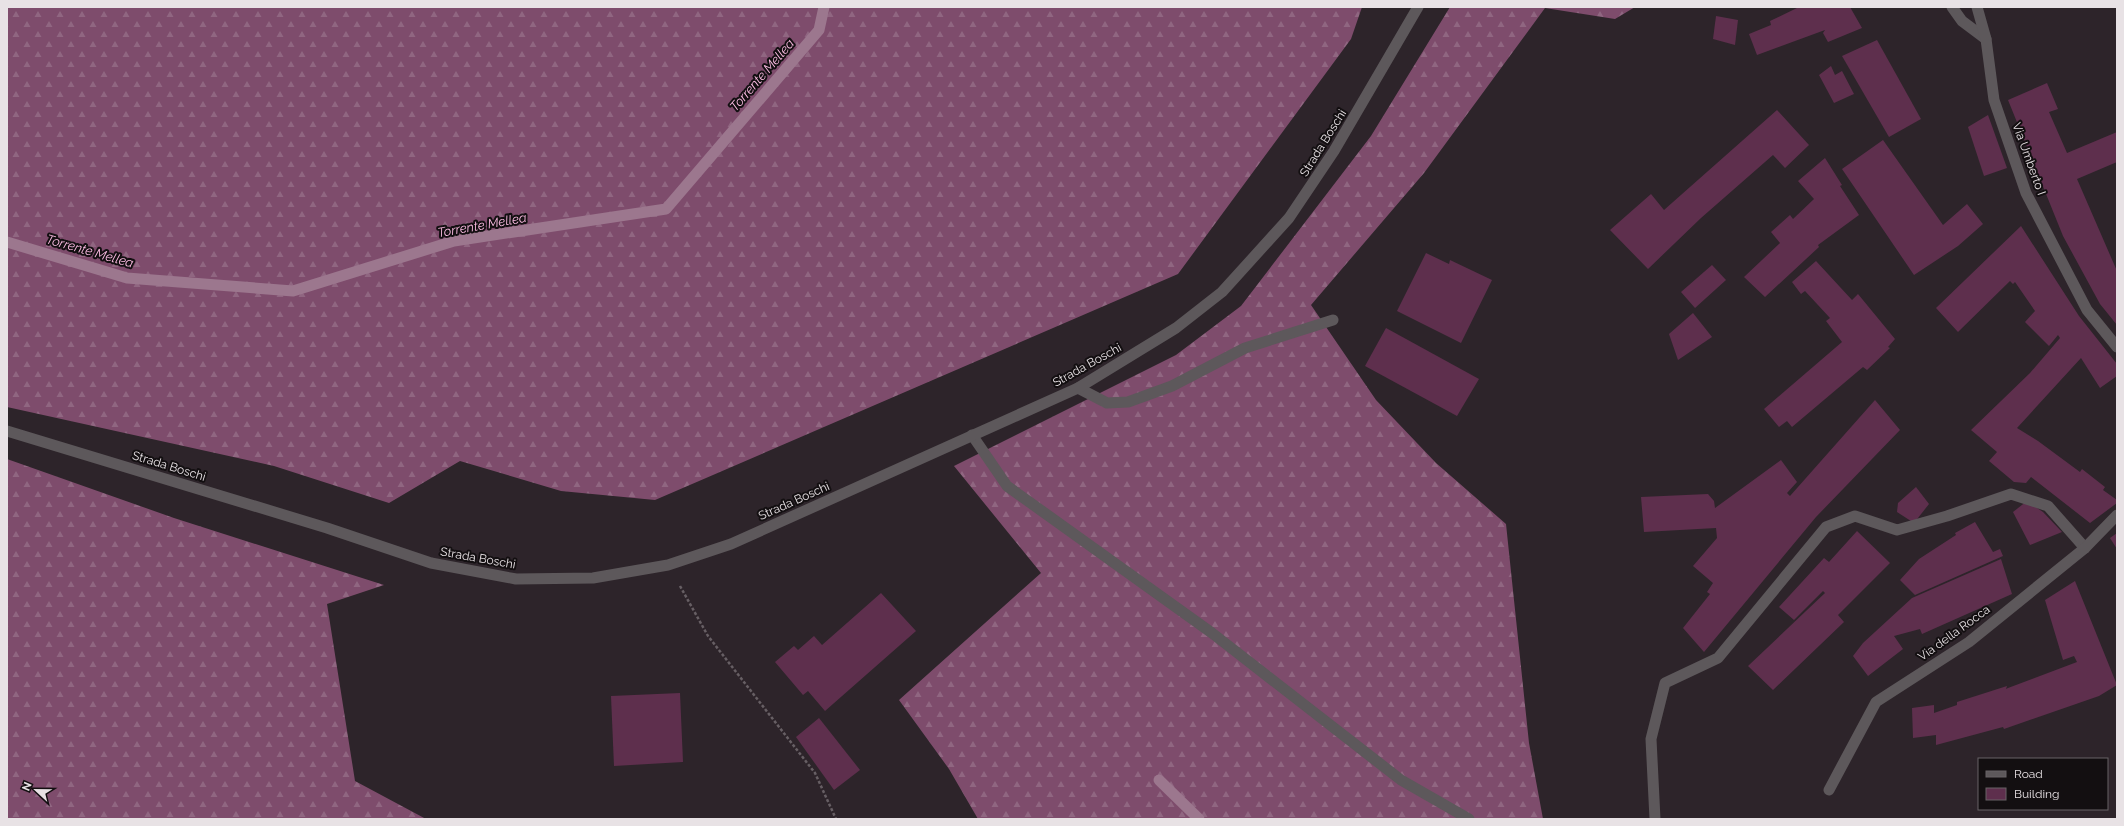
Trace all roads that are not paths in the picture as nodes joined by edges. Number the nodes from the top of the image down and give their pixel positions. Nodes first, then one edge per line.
1 (1418, 7) edge
2 (1952, 7) edge
3 (1977, 7) edge
4 (1986, 40) junction
5 (1333, 320) dead end
6 (2117, 347) edge
7 (1078, 388) junction
8 (7, 431) edge
9 (972, 435) junction
10 (2117, 515) edge
11 (2085, 548) junction
12 (1829, 790) dead end
13 (1469, 819) edge
14 (1655, 819) edge

1 - 7 street, Strada Boschi
2 - 4 street
3 - 4 street, Via Umberto I
4 - 6 street, Via Umberto I
5 - 7 street
7 - 9 street, Strada Boschi
8 - 9 street, Strada Boschi
9 - 13 street
10 - 11 street, Via della Rocca
11 - 12 street, Via della Rocca
11 - 14 street

